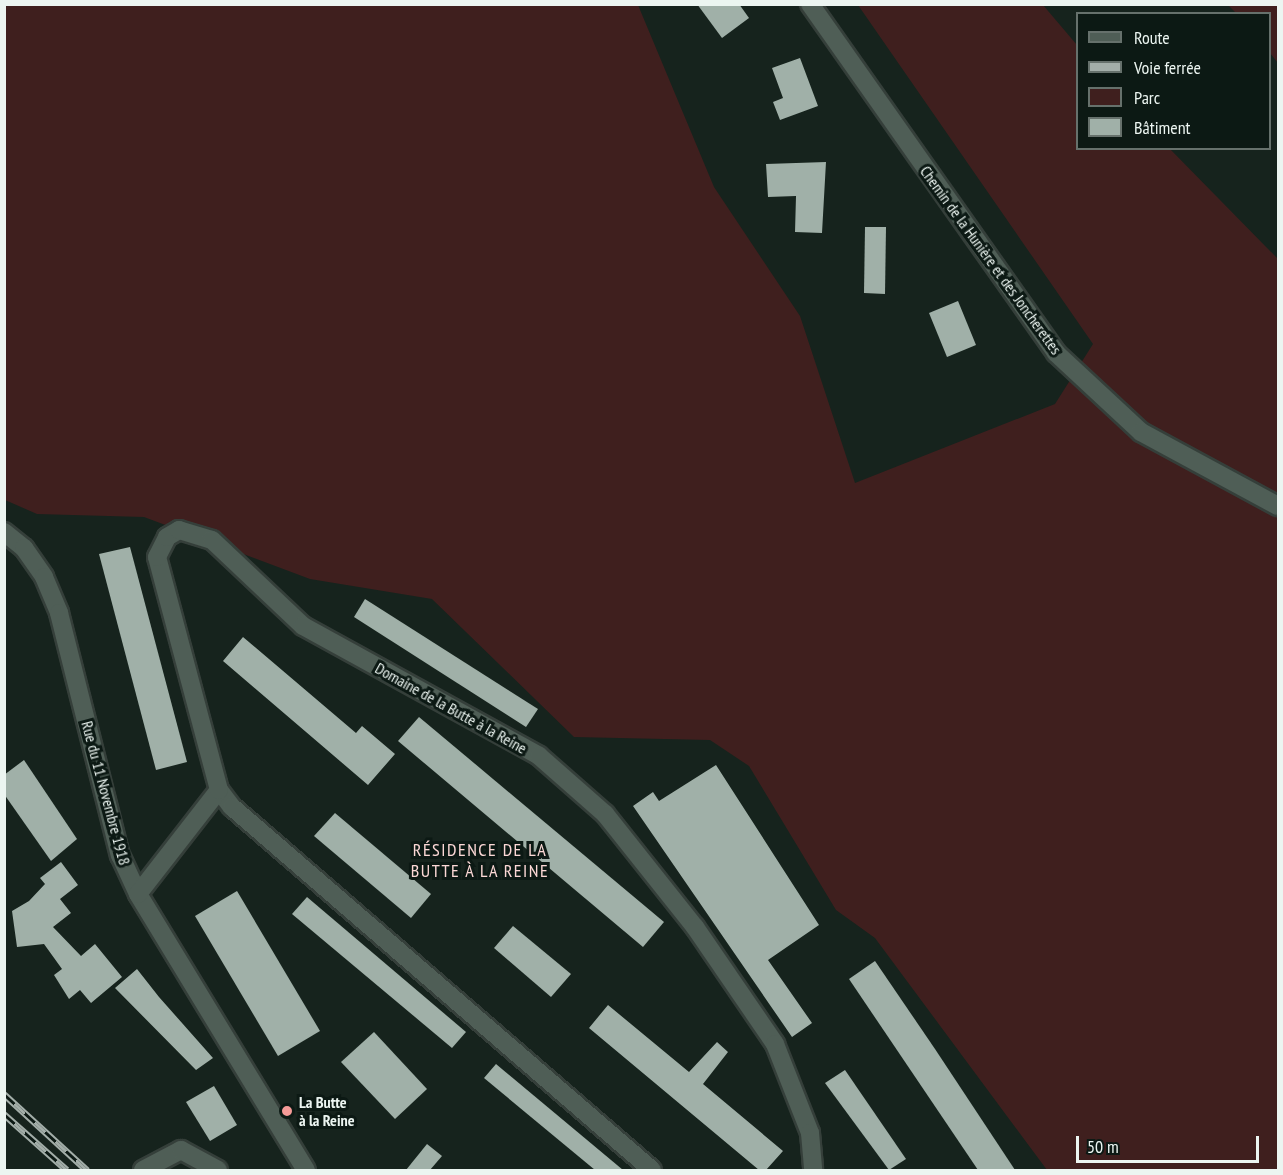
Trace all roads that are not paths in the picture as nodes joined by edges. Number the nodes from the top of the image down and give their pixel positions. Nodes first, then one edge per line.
1 (810, 4) edge
2 (1278, 506) edge
3 (4, 532) edge
4 (219, 790) junction
5 (138, 894) junction
6 (143, 1170) edge
7 (218, 1170) edge
8 (306, 1170) edge
9 (652, 1170) edge
10 (813, 1170) edge

1 - 2 street, Chemin de la Hunière et des Joncherettes
3 - 5 street, Rue du 11 Novembre 1918
4 - 5 street
4 - 9 street, Domaine de la Butte à la Reine
4 - 10 street, Domaine de la Butte à la Reine
5 - 8 street, Rue du 11 Novembre 1918
6 - 7 street

